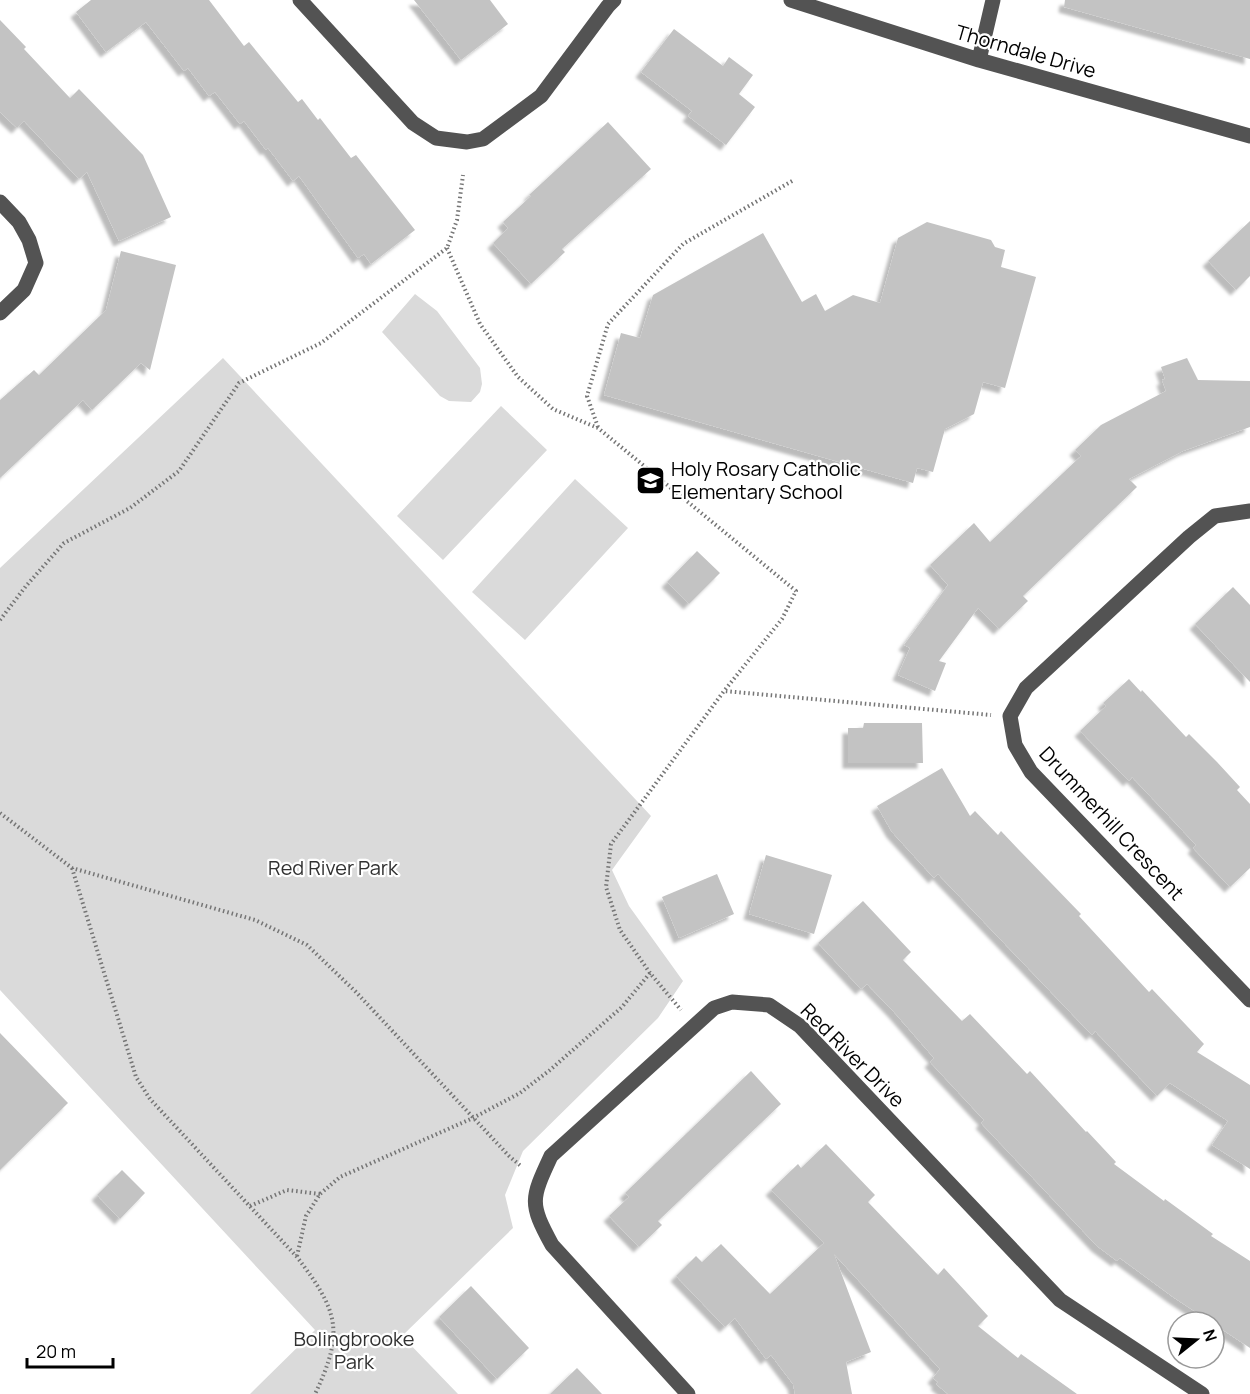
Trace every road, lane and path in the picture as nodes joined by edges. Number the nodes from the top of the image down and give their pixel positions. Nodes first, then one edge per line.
1 (300, 0) edge
2 (614, 0) edge
3 (791, 0) edge
4 (993, 0) edge
5 (979, 60) junction
6 (1250, 136) edge
7 (463, 175) dead end
8 (794, 180) dead end
9 (0, 202) edge
10 (447, 248) junction
11 (0, 313) edge
12 (598, 428) junction
13 (1250, 511) edge
14 (0, 620) edge
15 (724, 691) junction
16 (1011, 716) junction
17 (0, 813) edge
18 (72, 868) junction
19 (650, 974) junction
20 (1250, 1000) edge
21 (694, 1025) junction
22 (473, 1118) junction
23 (539, 1181) junction
24 (320, 1194) junction
25 (250, 1206) junction
26 (297, 1257) junction
27 (315, 1394) edge
28 (688, 1394) edge
29 (1202, 1394) edge

1 - 2 street
3 - 5 street, Thorndale Drive
4 - 5 street
5 - 6 street, Thorndale Drive
7 - 10 path
8 - 12 path
9 - 11 street
10 - 12 path
10 - 14 path
12 - 15 path
13 - 16 street
15 - 16 path
15 - 19 path
16 - 20 street, Drummerhill Crescent
17 - 18 path
18 - 22 path
18 - 25 path
19 - 21 path
19 - 22 path
21 - 23 street, Red River Drive
21 - 29 street, Red River Drive
22 - 23 path
22 - 24 path
23 - 28 street, Red River Drive
24 - 25 path
24 - 26 path
25 - 26 path
26 - 27 path

